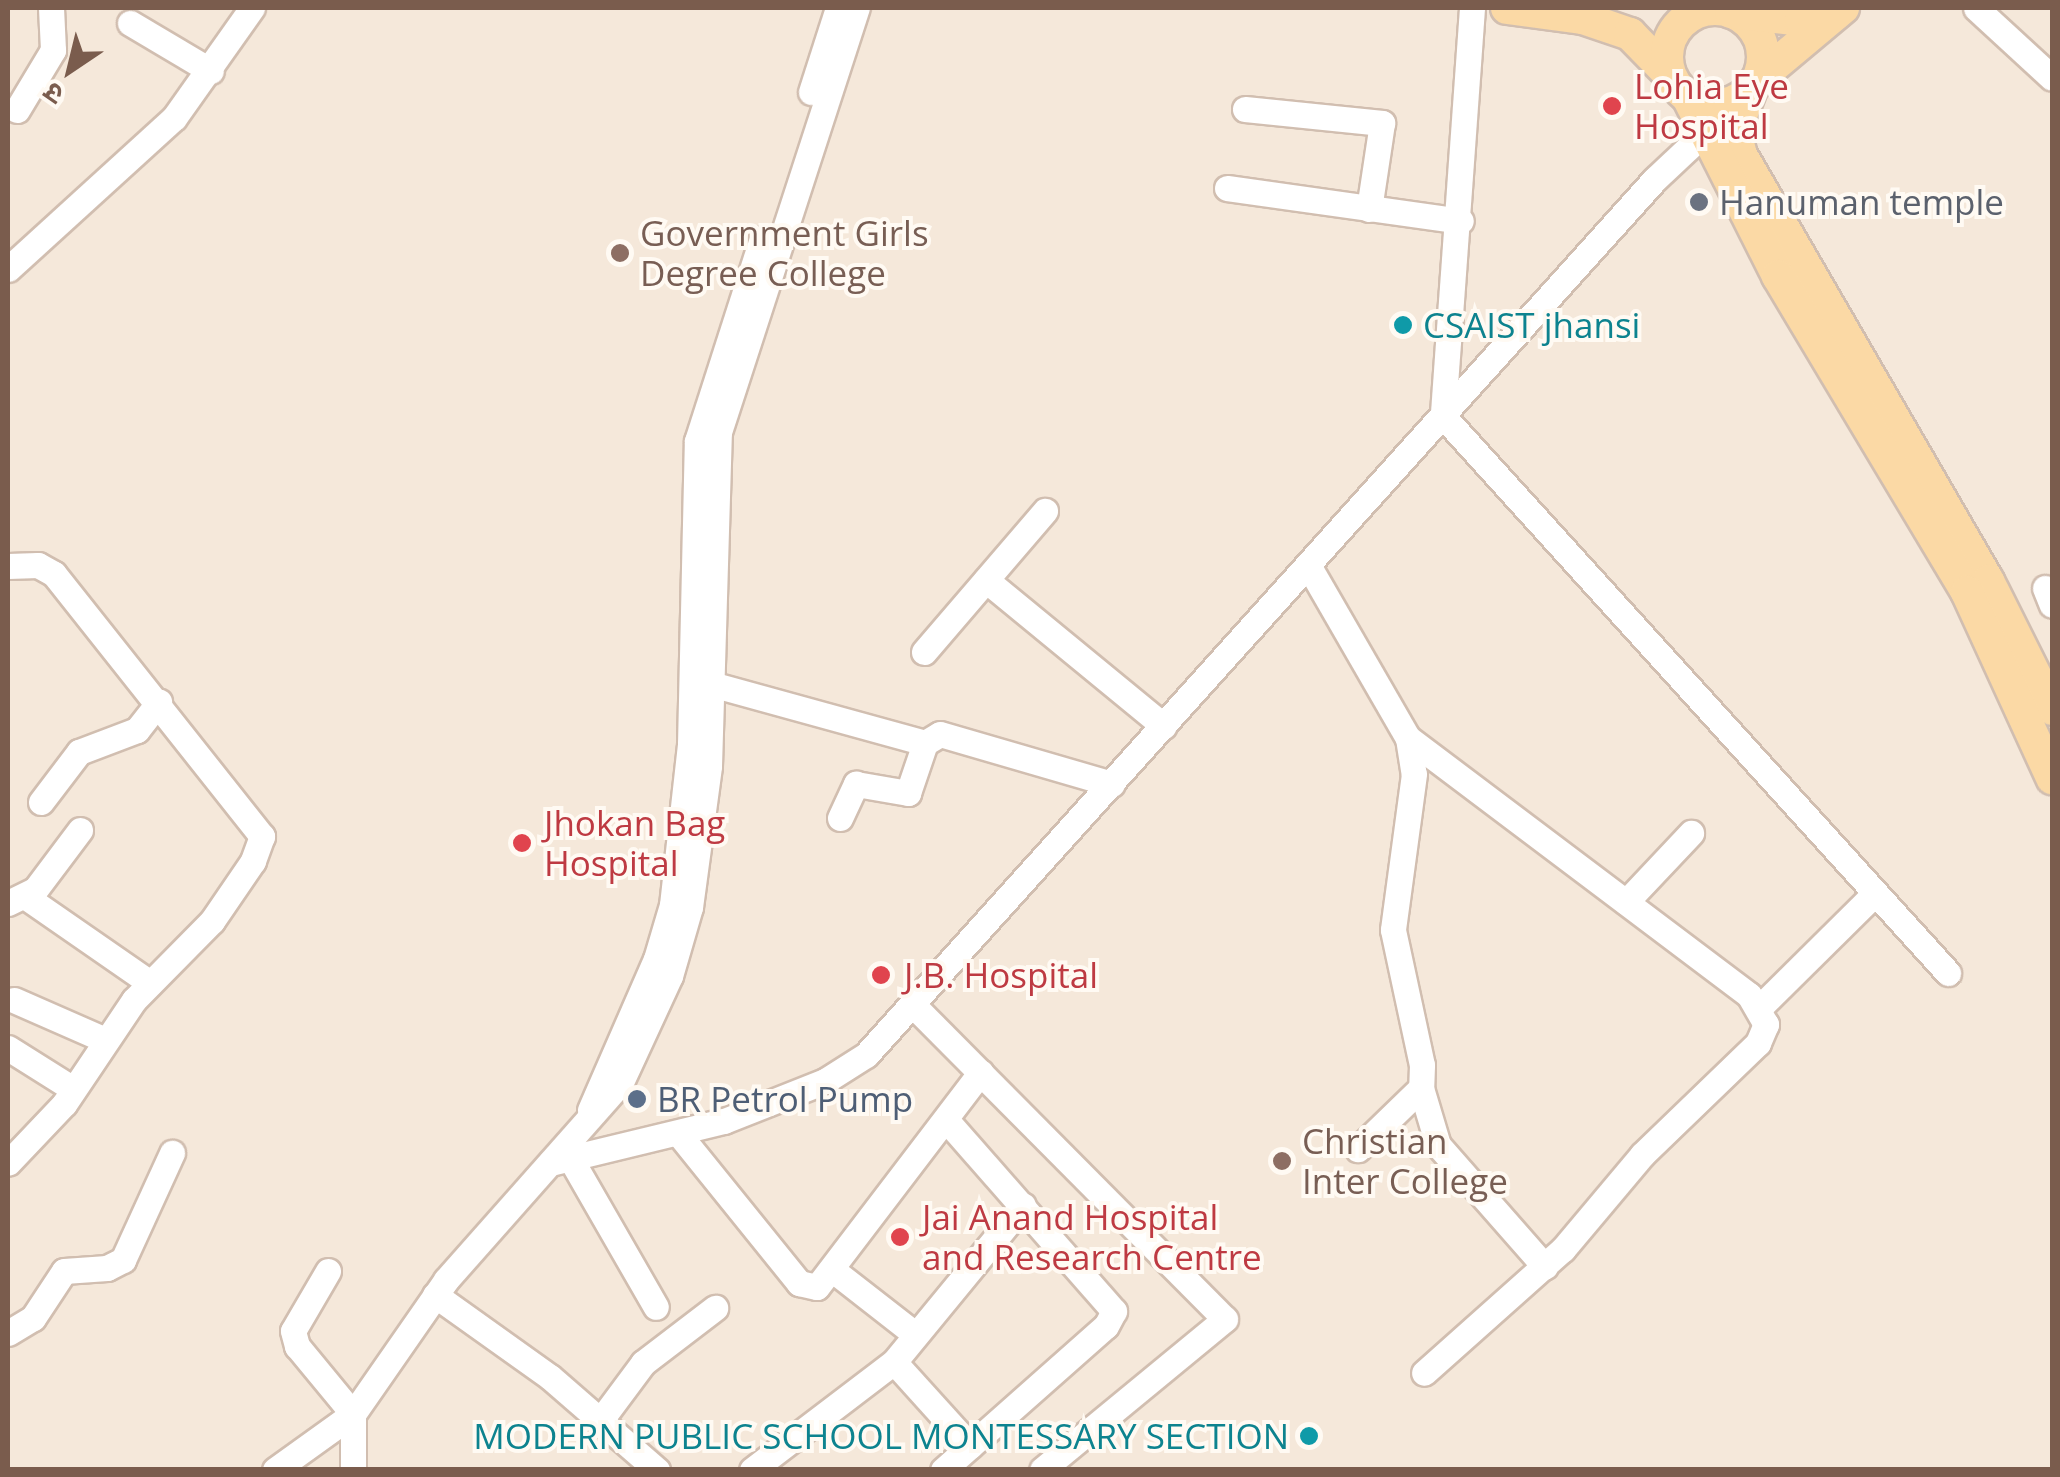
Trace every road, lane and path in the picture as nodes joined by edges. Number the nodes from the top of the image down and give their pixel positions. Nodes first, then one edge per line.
1 (51, 8) edge
2 (252, 8) edge
3 (838, 8) edge
4 (857, 8) edge
5 (1472, 8) edge
6 (1508, 8) edge
7 (1976, 8) edge
8 (1716, 10) edge
9 (1839, 11) edge
10 (130, 22) dead end
11 (210, 70) junction
12 (2052, 78) edge
13 (1754, 85) junction
14 (1679, 86) junction
15 (1245, 109) dead end
16 (17, 110) dead end
17 (1702, 136) junction
18 (1227, 188) dead end
19 (1369, 209) junction
20 (1461, 221) junction
21 (8, 269) edge
22 (1443, 416) junction
23 (1044, 511) dead end
24 (1308, 565) junction
25 (8, 566) edge
26 (986, 580) junction
27 (924, 652) dead end
28 (715, 685) junction
29 (158, 702) junction
30 (2052, 709) edge
31 (1164, 726) junction
32 (1408, 738) junction
33 (926, 743) junction
34 (2052, 778) edge
35 (1112, 784) junction
36 (40, 802) dead end
37 (840, 818) dead end
38 (80, 830) dead end
39 (1691, 834) dead end
40 (1875, 894) junction
41 (17, 900) edge
42 (1626, 902) junction
43 (1948, 973) dead end
44 (150, 983) junction
45 (14, 1000) dead end
46 (914, 1006) junction
47 (1760, 1007) junction
48 (105, 1040) junction
49 (8, 1048) edge
50 (981, 1072) junction
51 (73, 1088) junction
52 (1421, 1088) junction
53 (587, 1120) junction
54 (946, 1120) junction
55 (678, 1133) junction
56 (1358, 1149) dead end
57 (172, 1153) dead end
58 (558, 1160) junction
59 (8, 1162) edge
60 (1024, 1205) junction
61 (1544, 1267) junction
62 (328, 1271) dead end
63 (834, 1271) junction
64 (435, 1295) junction
65 (656, 1307) dead end
66 (716, 1308) dead end
67 (8, 1333) edge
68 (915, 1334) junction
69 (894, 1362) junction
70 (1424, 1373) dead end
71 (353, 1414) junction
72 (600, 1421) junction
73 (970, 1446) junction
74 (275, 1470) edge
75 (354, 1470) edge
76 (657, 1470) edge
77 (752, 1470) edge
78 (944, 1470) edge
79 (1042, 1470) edge

1 - 16 street
2 - 11 street
3 - 53 street
4 - 28 street
5 - 20 street
6 - 14 main road
7 - 12 street
8 - 9 main road
8 - 13 main road
8 - 14 main road
9 - 13 main road
10 - 11 street
11 - 21 street
13 - 14 main road
13 - 30 main road
14 - 17 main road
15 - 19 street
17 - 22 street
17 - 34 main road
18 - 19 street
19 - 20 street
20 - 22 street
22 - 24 street
22 - 40 street
23 - 26 street
24 - 31 street
24 - 32 street
25 - 29 street
26 - 27 street
26 - 31 street
28 - 33 street
28 - 53 street
29 - 36 street
29 - 44 street
31 - 35 street
32 - 42 street
32 - 52 street
33 - 35 street
33 - 37 street
35 - 46 street
38 - 41 street
39 - 42 street
40 - 43 street
40 - 47 street
41 - 44 street
42 - 47 street
44 - 48 street
45 - 48 street
46 - 50 street
46 - 55 street
47 - 61 street
48 - 51 street
49 - 51 street
50 - 54 street
50 - 79 street
51 - 59 street
52 - 56 street
52 - 61 street
53 - 58 street
54 - 60 street
54 - 63 street
55 - 58 street
55 - 63 street
57 - 67 street
58 - 64 street
58 - 65 street
60 - 68 street
60 - 73 street
61 - 70 street
62 - 71 street
63 - 68 street
64 - 71 street
64 - 72 street
66 - 72 street
68 - 69 street
69 - 73 street
69 - 77 street
71 - 74 street
71 - 75 street
72 - 76 street
73 - 78 street

